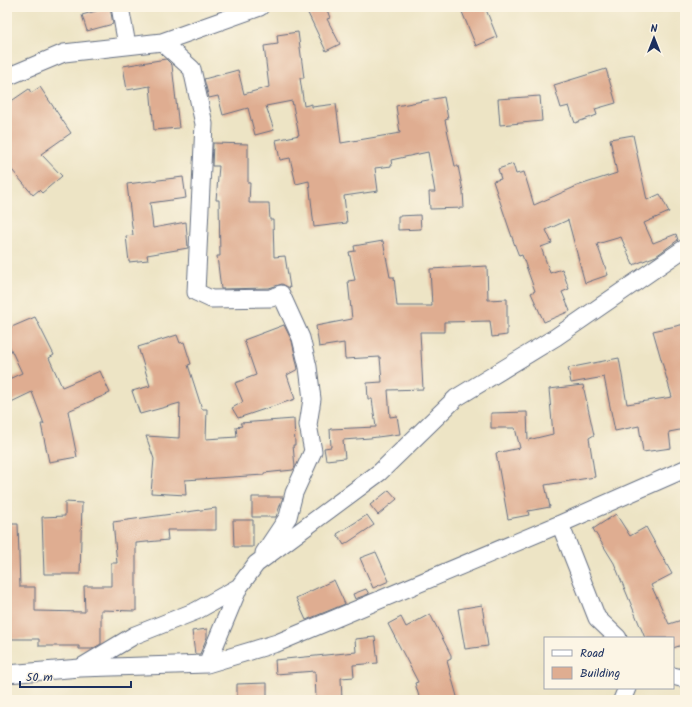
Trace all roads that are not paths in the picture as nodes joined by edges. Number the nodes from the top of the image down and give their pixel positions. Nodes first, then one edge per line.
1 (120, 7) edge
2 (260, 7) edge
3 (162, 42) junction
4 (127, 45) junction
5 (7, 77) edge
6 (685, 248) edge
7 (685, 469) edge
8 (288, 517) junction
9 (560, 524) junction
10 (300, 532) junction
11 (256, 564) junction
12 (239, 587) junction
13 (617, 637) edge
14 (206, 664) junction
15 (80, 668) junction
16 (7, 674) edge
17 (674, 676) edge
18 (685, 679) edge
19 (627, 689) edge
20 (622, 700) edge

1 - 4 street
2 - 3 street
3 - 4 street
3 - 8 street
4 - 5 street
6 - 10 street
7 - 9 street
8 - 10 street
8 - 11 street
9 - 13 street
9 - 14 street
10 - 11 street
11 - 12 street
12 - 14 street
12 - 15 street
14 - 15 street
15 - 16 street
17 - 18 street
19 - 20 street

